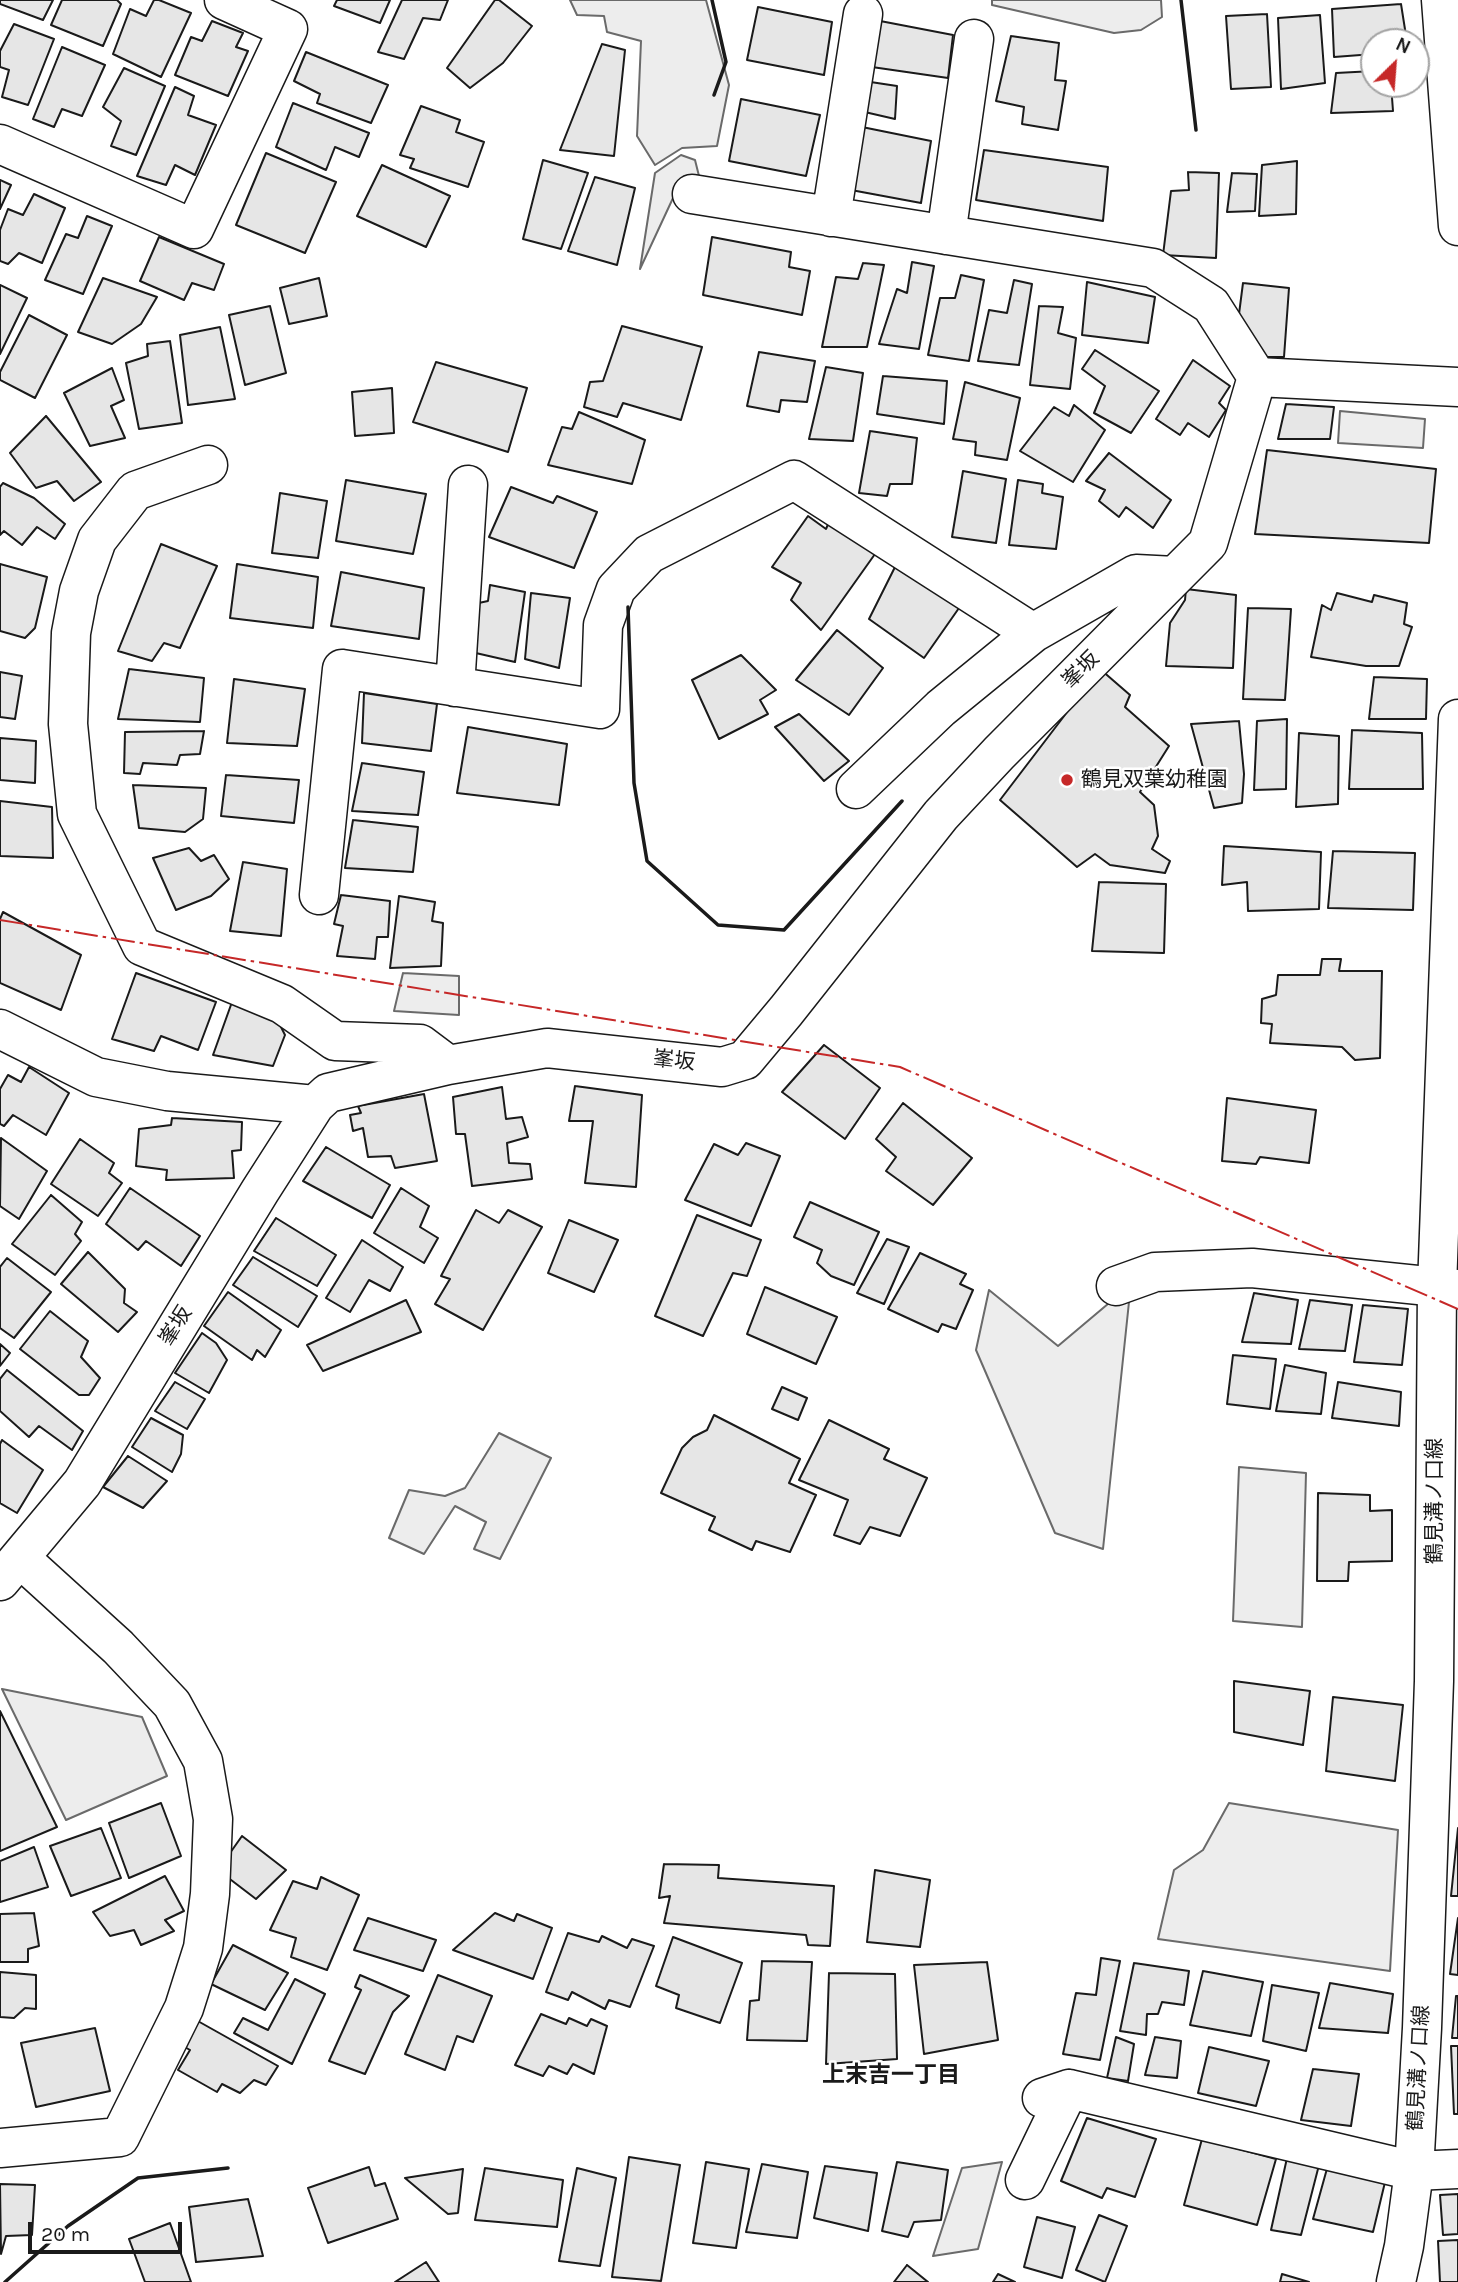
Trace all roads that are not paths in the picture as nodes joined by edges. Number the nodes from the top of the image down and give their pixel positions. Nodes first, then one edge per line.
1 (224, 0) edge
2 (1447, 12) edge
3 (863, 14) dead end
4 (974, 39) dead end
5 (1454, 120) edge
6 (0, 144) edge
7 (692, 194) dead end
8 (831, 217) junction
9 (1458, 226) edge
10 (946, 236) junction
11 (1256, 377) junction
12 (1458, 387) edge
13 (208, 465) dead end
14 (468, 485) dead end
15 (1175, 576) junction
16 (1033, 633) junction
17 (455, 687) junction
18 (1458, 719) edge
19 (856, 789) dead end
20 (319, 895) dead end
21 (0, 1029) edge
22 (448, 1065) junction
23 (314, 1105) junction
24 (1116, 1286) dead end
25 (1447, 1288) edge
26 (10, 1570) edge
27 (1446, 1681) edge
28 (0, 2148) edge
29 (1458, 2169) edge
30 (1414, 2171) junction
31 (1025, 2180) dead end
32 (1396, 2282) edge

1 - 6 street
2 - 5 street
3 - 8 street
4 - 10 street
5 - 9 street
7 - 8 street
8 - 10 street
10 - 11 street
11 - 12 street
11 - 15 street, 峯坂
13 - 22 street
14 - 17 street
15 - 16 street
15 - 22 street, 峯坂
16 - 17 street
16 - 19 street
17 - 20 street
18 - 25 street, 鶴見溝ノ口線
21 - 23 street
22 - 23 street, 峯坂
23 - 26 street, 峯坂
24 - 25 street
25 - 27 street, 鶴見溝ノ口線
26 - 28 street
27 - 30 street, 鶴見溝ノ口線
29 - 30 street
30 - 31 street
30 - 32 street, 鶴見溝ノ口線

